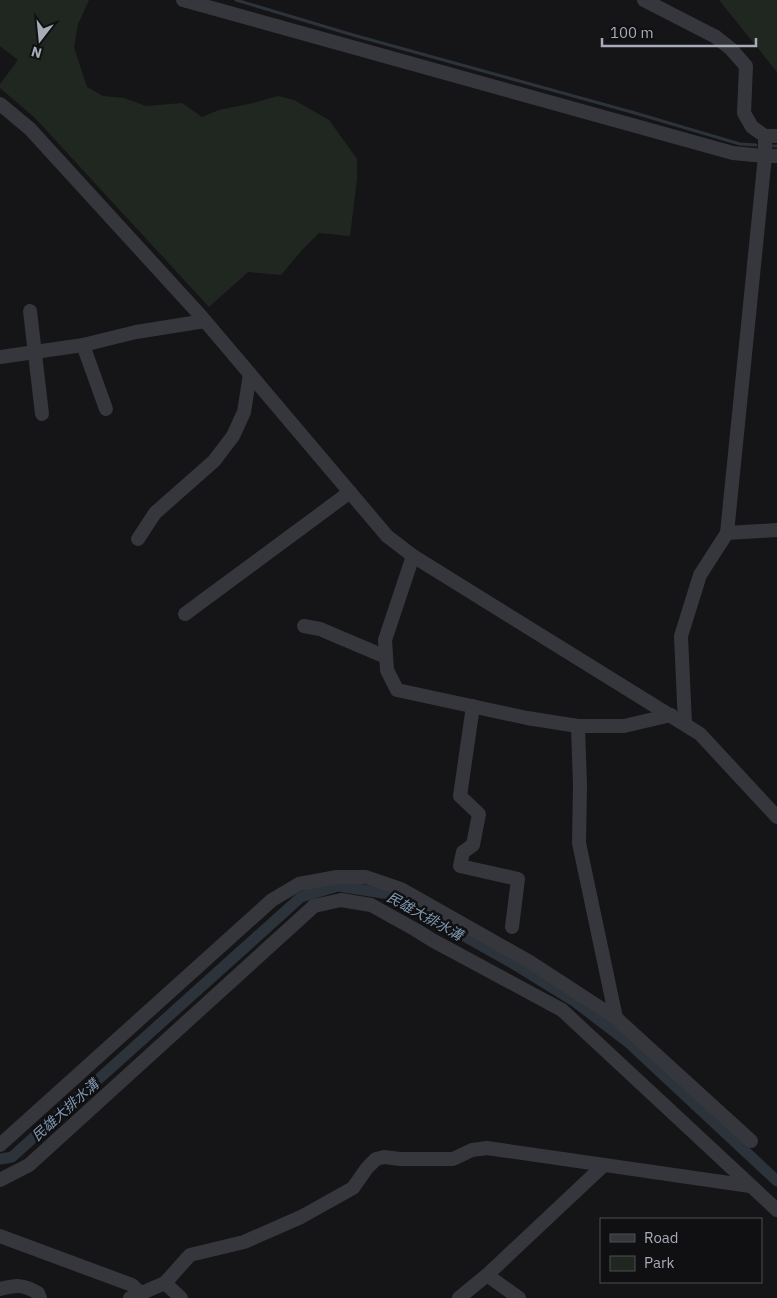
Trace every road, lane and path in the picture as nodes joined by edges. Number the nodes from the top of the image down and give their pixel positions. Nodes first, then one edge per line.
1 (183, 0) edge
2 (644, 0) edge
3 (0, 104) edge
4 (771, 136) edge
5 (771, 156) edge
6 (30, 310) dead end
7 (205, 321) junction
8 (83, 345) junction
9 (34, 352) junction
10 (0, 357) edge
11 (250, 374) junction
12 (106, 409) dead end
13 (42, 414) dead end
14 (350, 492) junction
15 (777, 530) edge
16 (728, 533) junction
17 (138, 539) dead end
18 (413, 556) junction
19 (185, 614) dead end
20 (304, 626) dead end
21 (386, 657) junction
22 (473, 706) junction
23 (671, 715) junction
24 (685, 724) junction
25 (578, 726) junction
26 (777, 817) edge
27 (512, 927) dead end
28 (616, 1018) junction
29 (751, 1141) dead end
30 (0, 1145) edge
31 (604, 1165) junction
32 (0, 1180) edge
33 (750, 1186) junction
34 (777, 1210) edge
35 (0, 1236) edge
36 (487, 1275) junction
37 (165, 1283) junction
38 (0, 1289) edge
39 (136, 1296) edge
40 (40, 1298) edge
41 (180, 1298) edge
42 (459, 1298) edge
43 (519, 1298) edge

1 - 5 street
2 - 4 street
3 - 7 street
4 - 5 street
5 - 16 street
6 - 9 street
7 - 8 street
7 - 11 street
8 - 9 street
8 - 12 street
9 - 10 street
9 - 13 street
11 - 14 street
11 - 17 street
14 - 18 street
14 - 19 street
15 - 16 street
16 - 24 street
18 - 21 street
18 - 23 street
20 - 21 street
21 - 22 street
22 - 25 street
22 - 27 street
23 - 24 street
23 - 25 street
24 - 26 street
25 - 28 street
28 - 29 street
28 - 30 street
31 - 33 street
31 - 36 street
31 - 37 street
32 - 33 street
33 - 34 street
35 - 39 street
36 - 42 street
36 - 43 street
37 - 39 street
37 - 41 street
38 - 40 street

